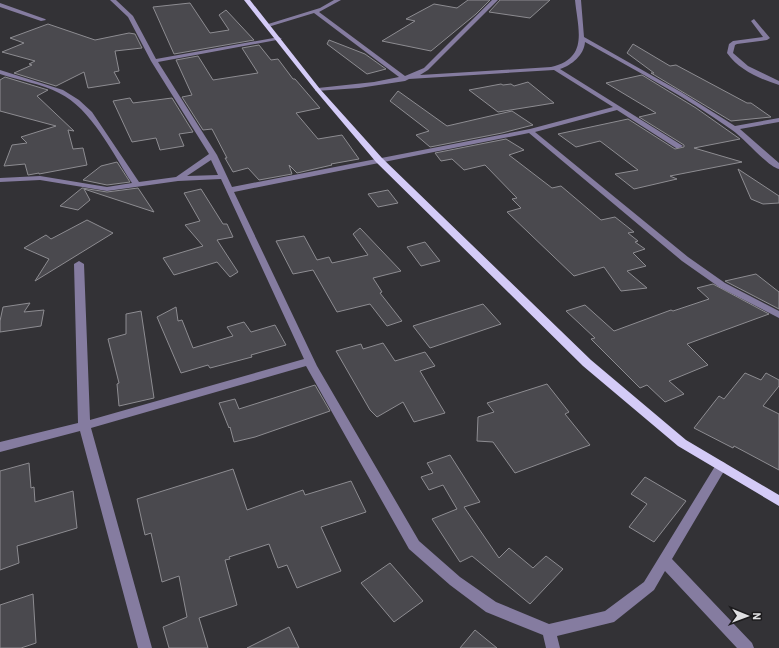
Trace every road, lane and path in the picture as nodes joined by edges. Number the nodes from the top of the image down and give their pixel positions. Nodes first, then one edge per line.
1 (113, 0) edge
2 (247, 0) edge
3 (338, 0) edge
4 (495, 0) edge
5 (578, 0) edge
6 (0, 5) edge
7 (315, 12) junction
8 (43, 20) dead end
9 (754, 21) dead end
10 (268, 25) junction
11 (581, 38) junction
12 (279, 40) junction
13 (154, 61) junction
14 (555, 68) junction
15 (0, 72) edge
16 (408, 78) junction
17 (779, 83) edge
18 (318, 90) junction
19 (618, 108) junction
20 (779, 120) edge
21 (734, 128) junction
22 (530, 131) junction
23 (679, 146) dead end
24 (213, 154) junction
25 (379, 160) junction
26 (779, 167) edge
27 (224, 176) junction
28 (1, 178) edge
29 (178, 179) junction
30 (137, 186) junction
31 (231, 190) junction
32 (79, 264) dead end
33 (779, 315) edge
34 (310, 361) junction
35 (84, 425) junction
36 (0, 447) edge
37 (721, 466) junction
38 (779, 501) edge
39 (664, 560) junction
40 (549, 631) junction
41 (145, 648) edge
42 (552, 648) edge
43 (747, 648) edge

1 - 13 street
2 - 10 main road
3 - 7 street
4 - 16 street
5 - 11 street
6 - 8 street
7 - 10 street
7 - 16 street
9 - 17 street
10 - 12 main road
11 - 14 street
11 - 21 street
12 - 13 street
12 - 18 main road
13 - 24 street
14 - 16 street
14 - 19 street
15 - 30 street
16 - 18 street
18 - 25 main road
19 - 22 street
19 - 23 street
20 - 21 street
21 - 26 street
22 - 25 street
22 - 33 street
24 - 27 street
24 - 29 street
25 - 31 street
25 - 37 main road
27 - 29 street
27 - 31 street
28 - 30 street
29 - 30 street
31 - 34 street
32 - 35 street
34 - 35 street
34 - 40 street
35 - 36 street
35 - 41 street
37 - 38 main road
37 - 39 street
39 - 40 street
39 - 43 street
40 - 42 street

